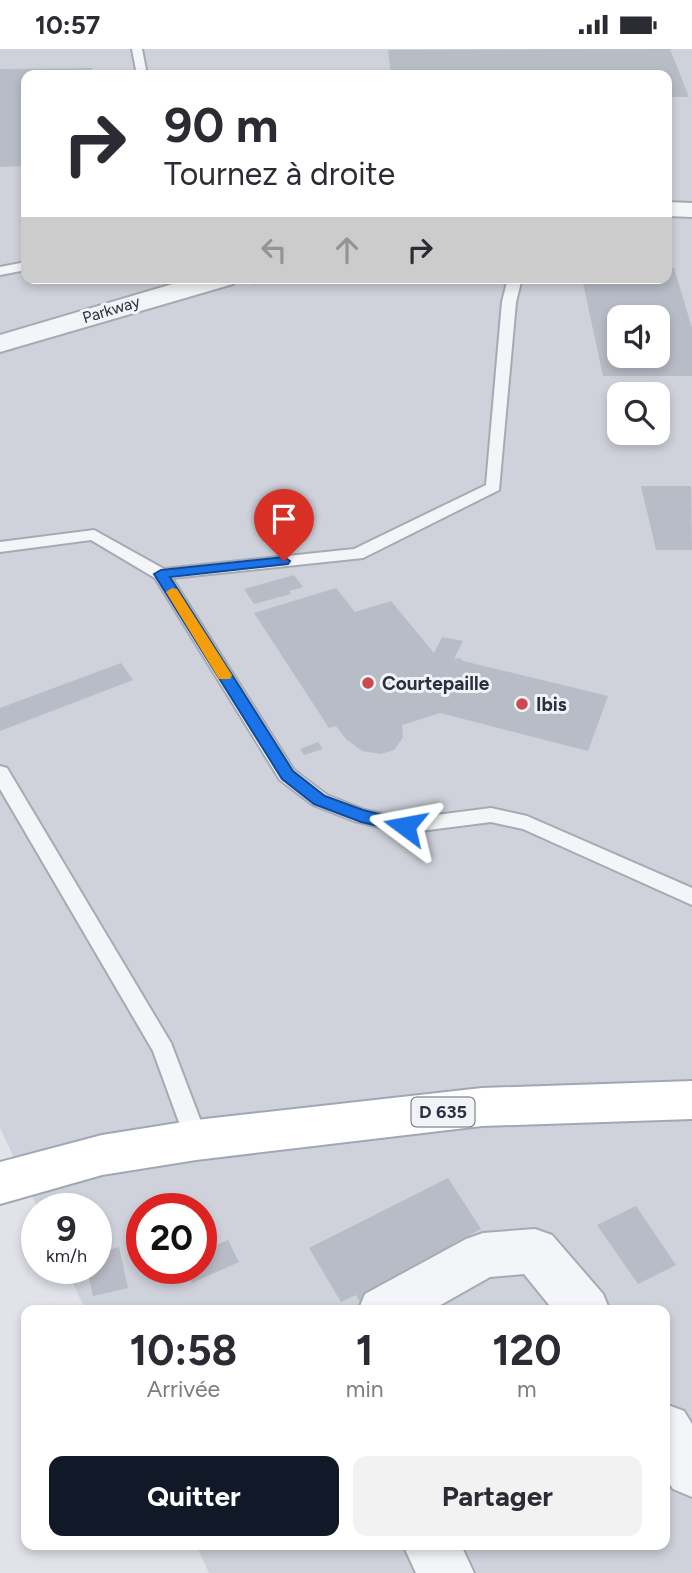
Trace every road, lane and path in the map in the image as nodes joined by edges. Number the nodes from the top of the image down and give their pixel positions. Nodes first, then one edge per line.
1 (137, 49) edge
2 (141, 70) edge
3 (672, 209) edge
4 (692, 210) edge
5 (672, 225) edge
6 (692, 225) edge
7 (21, 267) edge
8 (0, 271) edge
9 (134, 284) edge
10 (202, 284) edge
11 (514, 284) edge
12 (0, 327) edge
13 (0, 344) edge
14 (0, 547) edge
15 (161, 574) junction
16 (0, 773) edge
17 (692, 897) edge
18 (692, 1100) edge
19 (196, 1140) junction
20 (102, 1156) junction
21 (0, 1159) edge
22 (0, 1184) edge
23 (394, 1305) edge
24 (580, 1305) edge
25 (670, 1438) edge
26 (692, 1471) edge
27 (434, 1550) edge
28 (446, 1573) edge

1 - 2 lane
3 - 4 street
5 - 6 street
7 - 8 lane
9 - 12 street, Parkway
10 - 13 street, Parkway
11 - 15 lane
14 - 15 lane
15 - 17 lane
16 - 19 lane
18 - 19 main road, D 635
19 - 20 main road, D 635
20 - 21 main road, D 635
20 - 22 main road, D 635
23 - 24 street
25 - 26 street
27 - 28 street

